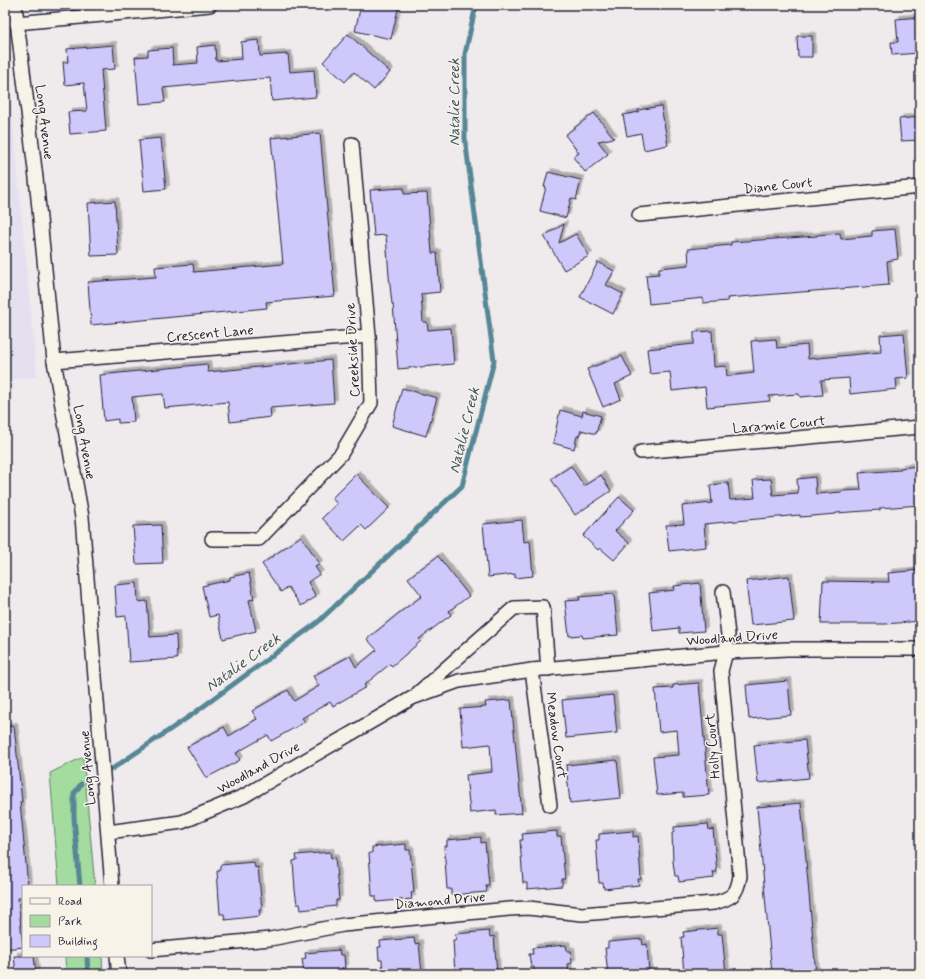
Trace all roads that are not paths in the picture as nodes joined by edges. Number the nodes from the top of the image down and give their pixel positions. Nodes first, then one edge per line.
1 (15, 5) edge
2 (210, 5) edge
3 (16, 23) junction
4 (352, 144) dead end
5 (920, 187) edge
6 (639, 215) dead end
7 (369, 336) junction
8 (54, 361) junction
9 (920, 427) edge
10 (641, 452) dead end
11 (212, 539) dead end
12 (723, 592) dead end
13 (920, 649) edge
14 (726, 652) junction
15 (548, 669) junction
16 (532, 670) junction
17 (412, 698) junction
18 (550, 805) dead end
19 (108, 832) junction
20 (112, 885) edge
21 (732, 896) joint
22 (152, 950) edge
23 (117, 957) edge
24 (119, 974) edge

1 - 3 street, Long Avenue
2 - 3 street
3 - 8 street, Long Avenue
4 - 7 street, Creekside Drive
5 - 6 street, Diane Court
7 - 8 street, Crescent Lane
7 - 11 street, Creekside Drive
8 - 19 street, Long Avenue
9 - 10 street, Laramie Court
12 - 14 street, Holly Court
13 - 14 street, Woodland Drive
14 - 15 street, Woodland Drive
14 - 21 street, Holly Court
15 - 16 street, Woodland Drive
15 - 17 street, Woodland Drive
16 - 17 street, Woodland Drive
16 - 18 street, Meadow Court
17 - 19 street, Woodland Drive
19 - 20 street, Long Avenue
21 - 22 street, Diamond Drive
23 - 24 street

